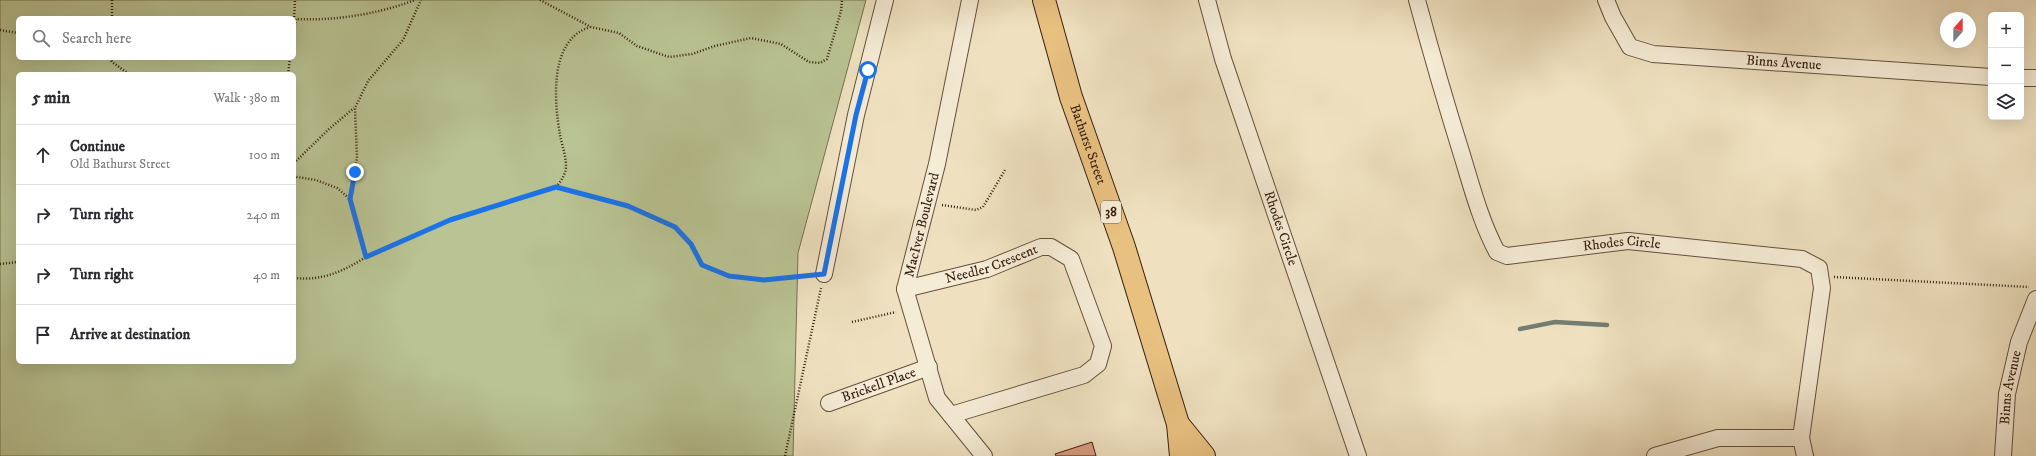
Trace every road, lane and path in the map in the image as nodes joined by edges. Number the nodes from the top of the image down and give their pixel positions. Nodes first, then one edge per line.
1 (112, 0) edge
2 (295, 0) edge
3 (415, 0) edge
4 (421, 0) edge
5 (540, 0) edge
6 (842, 0) edge
7 (885, 0) edge
8 (970, 0) edge
9 (1044, 0) edge
10 (1207, 0) edge
11 (1417, 0) edge
12 (1606, 0) edge
13 (112, 16) edge
14 (295, 16) edge
15 (296, 20) edge
16 (591, 27) junction
17 (0, 30) edge
18 (16, 33) edge
19 (111, 60) edge
20 (290, 60) edge
21 (126, 72) edge
22 (288, 72) edge
23 (1988, 77) edge
24 (2024, 78) edge
25 (2036, 78) edge
26 (355, 108) junction
27 (296, 161) edge
28 (1005, 170) dead end
29 (296, 176) edge
30 (556, 187) junction
31 (350, 199) junction
32 (927, 203) junction
33 (366, 257) junction
34 (16, 262) edge
35 (0, 264) edge
36 (824, 274) junction
37 (1820, 276) junction
38 (296, 278) edge
39 (905, 289) junction
40 (2033, 293) edge
41 (911, 309) junction
42 (852, 322) dead end
43 (929, 367) junction
44 (829, 403) dead end
45 (951, 415) junction
46 (1178, 424) junction
47 (1801, 438) junction
48 (785, 456) edge
49 (984, 456) edge
50 (1181, 456) edge
51 (1204, 456) edge
52 (1358, 456) edge
53 (1655, 456) edge
54 (1805, 456) edge
55 (2003, 456) edge

1 - 13 path
2 - 14 path
3 - 15 path
4 - 26 path
5 - 16 path
6 - 16 path
7 - 36 street
8 - 32 street, MacIver Boulevard
9 - 46 main road, Bathurst Street / 38
10 - 52 street, Rhodes Circle
11 - 37 street, Rhodes Circle
12 - 23 street, Binns Avenue
16 - 30 path
17 - 18 path
19 - 21 path
20 - 22 path
24 - 25 street
26 - 27 path
26 - 31 path
28 - 32 path
29 - 31 path
30 - 33 path
30 - 36 path
31 - 33 path
32 - 39 street, MacIver Boulevard
33 - 38 path
34 - 35 path
36 - 48 path
37 - 40 path
37 - 47 street
39 - 41 street, MacIver Boulevard
39 - 45 street, Needler Crescent
40 - 55 street, Binns Avenue
41 - 42 path
41 - 43 street, MacIver Boulevard
43 - 44 street, Brickell Place
43 - 45 street, MacIver Boulevard
45 - 49 street, MacIver Boulevard
46 - 50 main road, Bathurst Street / 38
46 - 51 main road, Bathurst Street / 38
47 - 53 street
47 - 54 street

